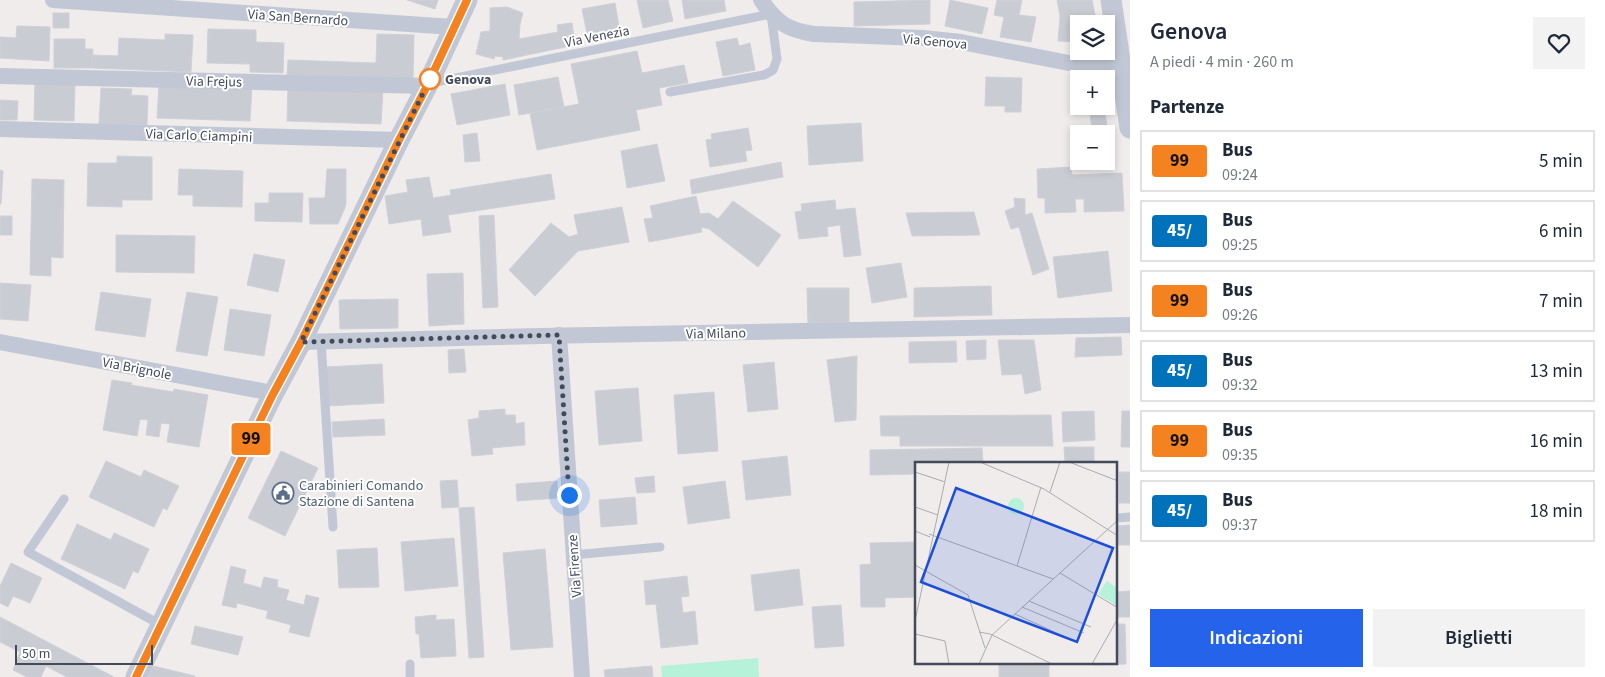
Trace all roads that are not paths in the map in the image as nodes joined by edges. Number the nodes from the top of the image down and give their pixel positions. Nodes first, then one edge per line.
1 (53, 0) edge
2 (467, 0) edge
3 (761, 0) edge
4 (1111, 0) edge
5 (771, 14) junction
6 (453, 27) junction
7 (1125, 68) edge
8 (0, 76) edge
9 (427, 85) junction
10 (670, 92) dead end
11 (1130, 128) edge
12 (0, 129) edge
13 (399, 140) junction
14 (1130, 325) edge
15 (559, 335) junction
16 (0, 342) edge
17 (311, 342) junction
18 (273, 393) junction
19 (64, 499) dead end
20 (334, 528) dead end
21 (660, 547) dead end
22 (573, 555) junction
23 (161, 625) junction
24 (410, 664) dead end
25 (136, 677) edge
26 (410, 677) edge
27 (582, 677) edge

1 - 6 street, Via San Bernardo
2 - 6 street
3 - 5 street, Via Genova
4 - 7 street
5 - 7 street, Via Genova
5 - 9 lane, Via Venezia
5 - 10 lane
6 - 9 street
7 - 11 street
8 - 9 street, Via Frejus
9 - 13 street
12 - 13 street, Via Carlo Ciampini
13 - 17 street
14 - 15 street, Via Milano
15 - 17 street, Via Milano
15 - 22 street, Via Firenze
16 - 18 street, Via Brignole
17 - 18 street
17 - 20 lane
18 - 23 street
19 - 23 lane
21 - 22 lane
22 - 27 street, Via Firenze
23 - 25 street
24 - 26 lane

